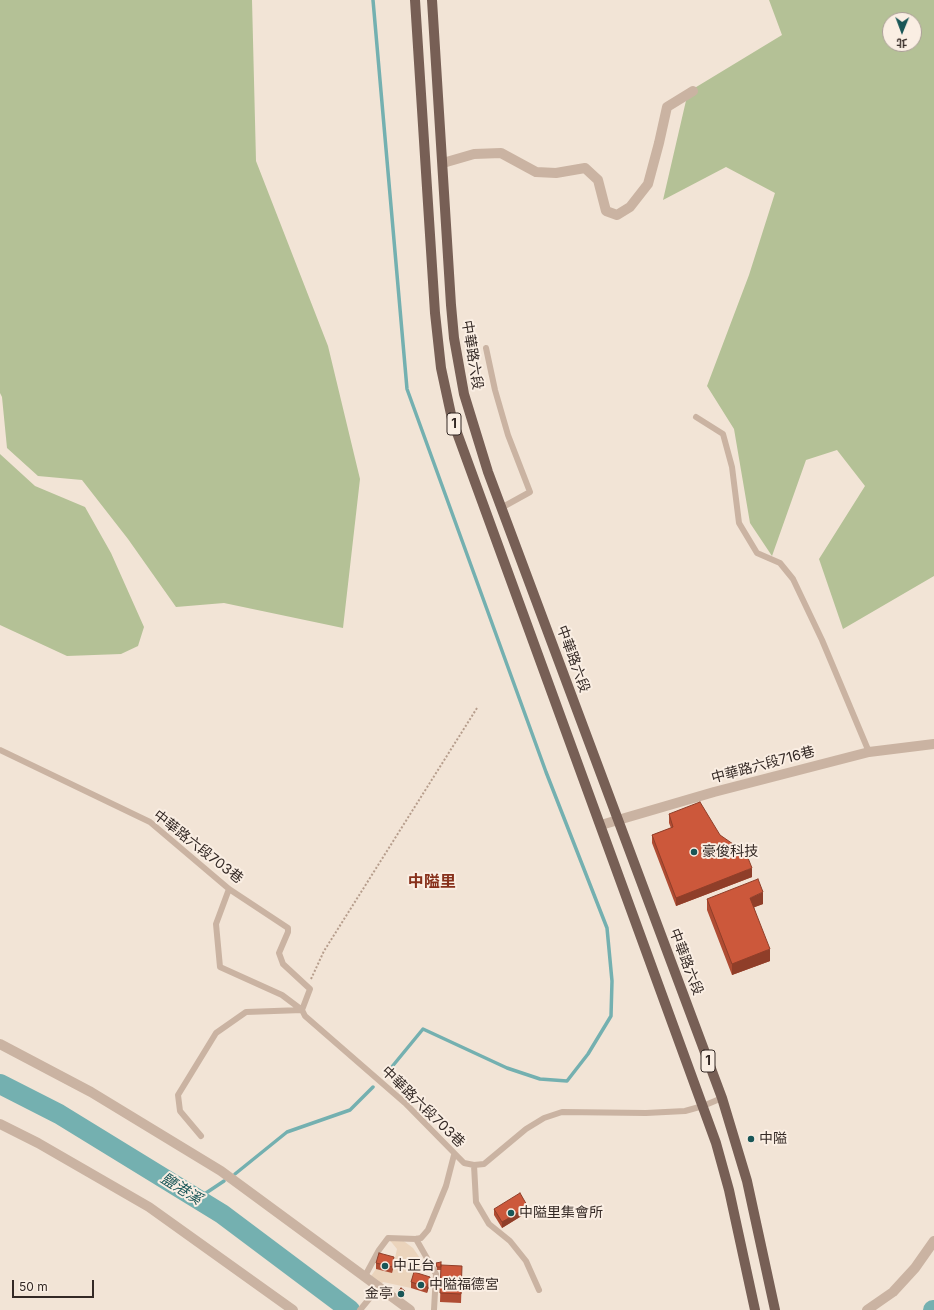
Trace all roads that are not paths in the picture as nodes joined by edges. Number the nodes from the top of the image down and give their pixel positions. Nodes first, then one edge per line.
1 (415, 0) edge
2 (432, 0) edge
3 (693, 91) dead end
4 (444, 163) junction
5 (486, 348) dead end
6 (696, 417) dead end
7 (501, 508) junction
8 (934, 744) edge
9 (0, 750) edge
10 (869, 752) junction
11 (618, 820) junction
12 (601, 825) junction
13 (230, 889) junction
14 (302, 1010) junction
15 (0, 1044) edge
16 (722, 1098) junction
17 (703, 1106) junction
18 (0, 1124) edge
19 (201, 1136) dead end
20 (454, 1155) junction
21 (474, 1166) junction
22 (416, 1239) junction
23 (934, 1241) edge
24 (365, 1276) junction
25 (379, 1287) junction
26 (539, 1290) dead end
27 (293, 1310) edge
28 (360, 1310) edge
29 (410, 1310) edge
30 (434, 1310) edge
31 (754, 1310) edge
32 (775, 1310) edge
33 (867, 1310) edge

1 - 12 main road, 1
2 - 4 main road, 中華路六段 / 1
3 - 4 street
4 - 7 main road, 中華路六段 / 1
5 - 7 lane
6 - 10 lane
7 - 11 main road, 中華路六段 / 1
8 - 10 street, 中華路六段716巷
9 - 13 lane, 中華路六段703巷
10 - 11 street, 中華路六段716巷
11 - 12 street, 中華路六段716巷
11 - 16 main road, 中華路六段 / 1
12 - 17 main road, 1
13 - 14 lane, 中華路六段703巷
13 - 14 lane, 中華路六段703巷
14 - 19 lane
14 - 20 lane, 中華路六段703巷
15 - 24 street
16 - 17 lane
16 - 32 main road, 中華路六段 / 1
17 - 21 lane
17 - 31 main road, 1
18 - 27 street
20 - 21 lane, 中華路六段703巷
20 - 22 lane
21 - 26 lane
22 - 24 lane
22 - 30 lane
23 - 33 street
24 - 25 street
25 - 28 lane
25 - 29 street

